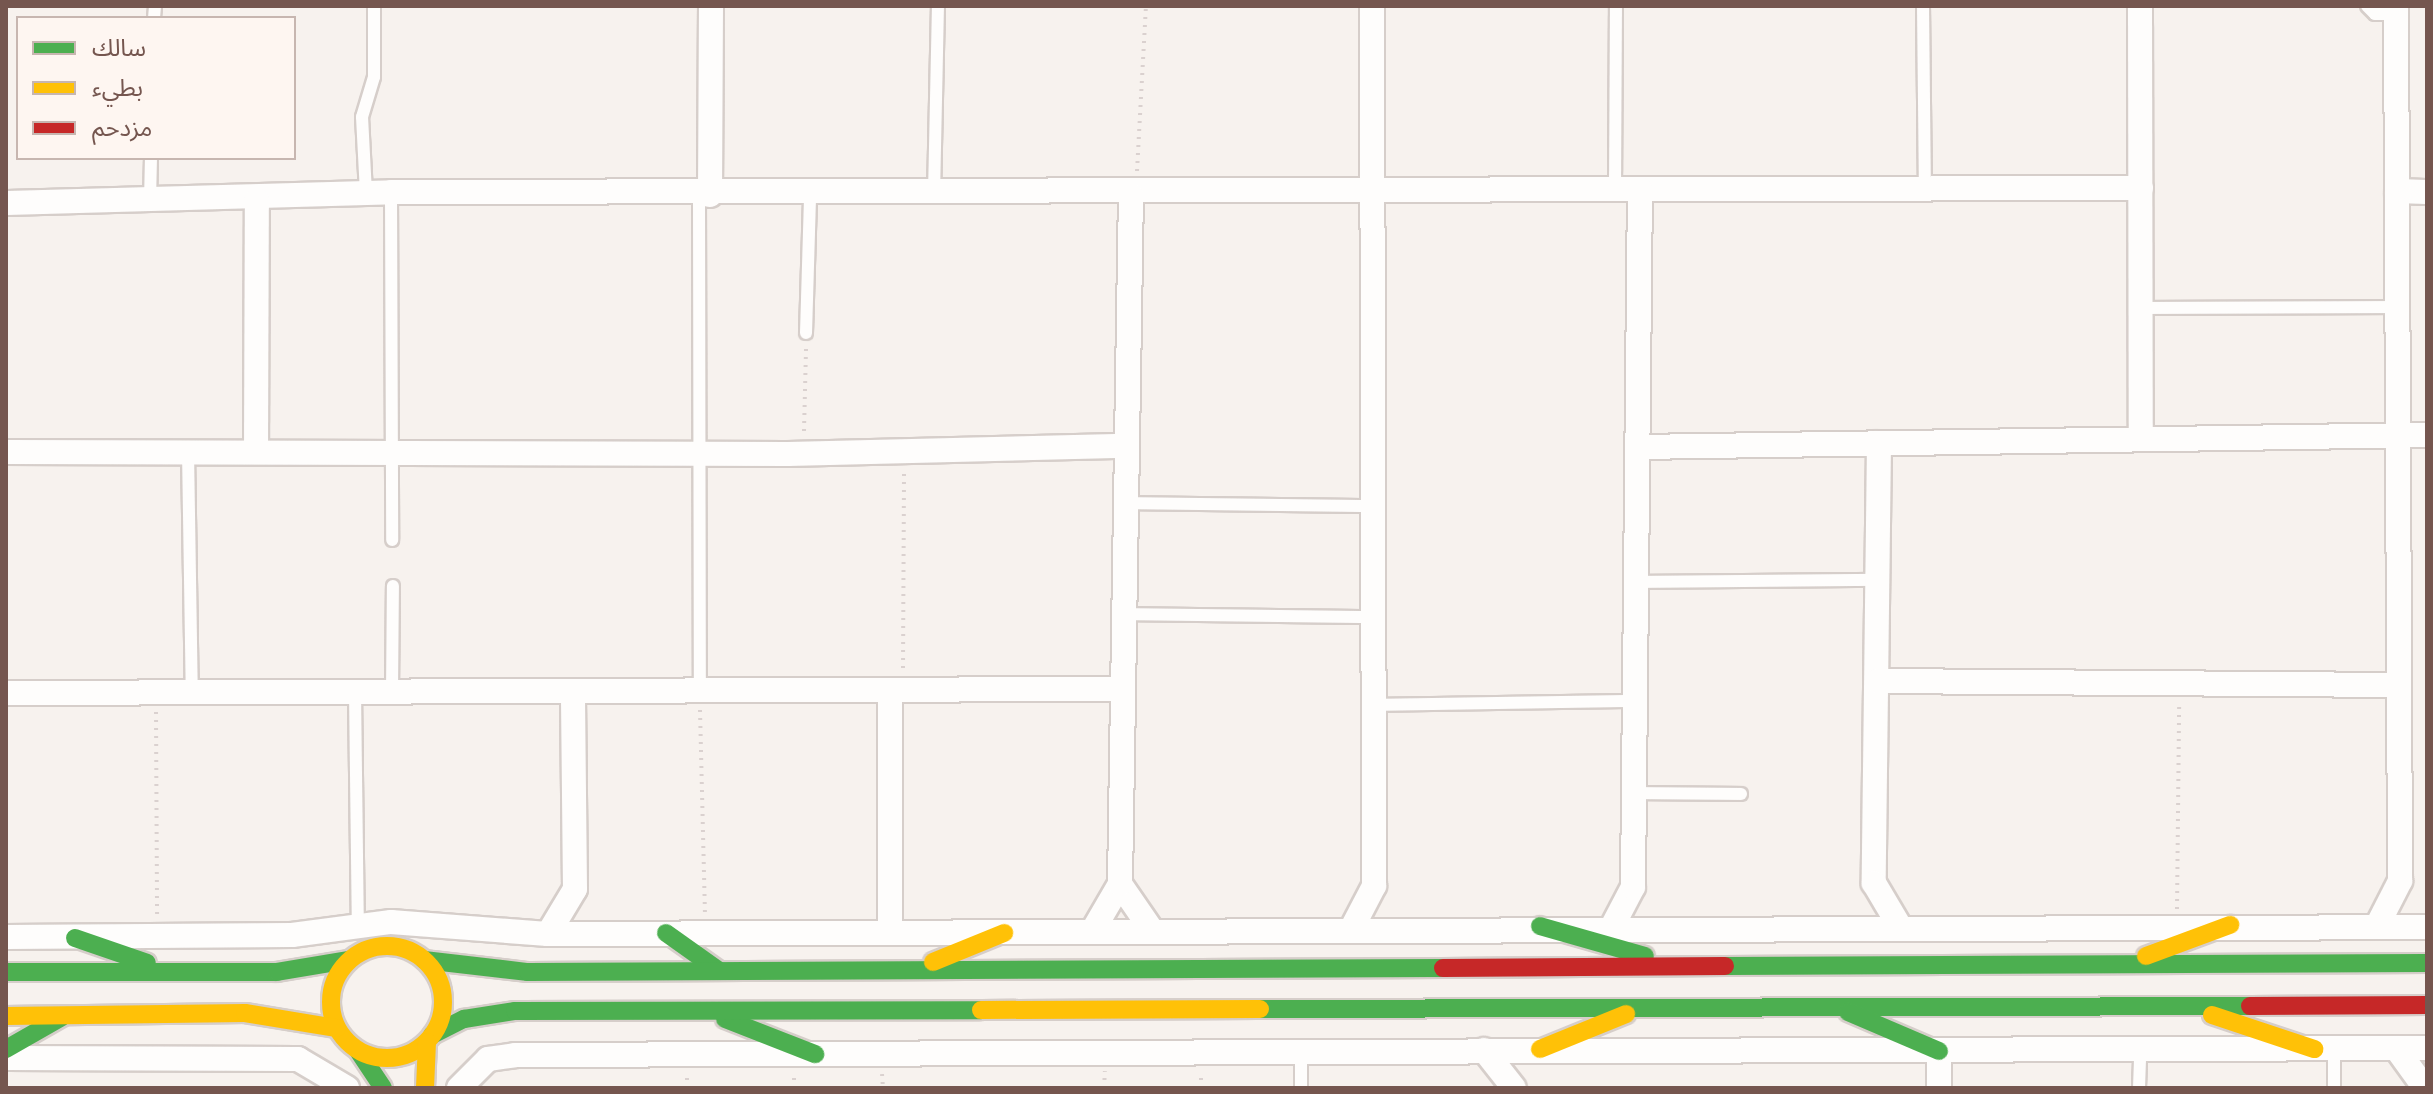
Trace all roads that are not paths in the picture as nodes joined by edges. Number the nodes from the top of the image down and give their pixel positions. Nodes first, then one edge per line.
1 (374, 6) edge
2 (711, 6) edge
3 (938, 6) edge
4 (1372, 6) edge
5 (1616, 6) edge
6 (1923, 6) edge
7 (2140, 6) edge
8 (2367, 6) edge
9 (2396, 10) edge
10 (151, 160) edge
11 (1925, 188) junction
12 (2141, 188) junction
13 (1640, 189) junction
14 (1615, 190) junction
15 (2397, 191) junction
16 (391, 192) junction
17 (2427, 192) edge
18 (366, 193) junction
19 (1376, 194) junction
20 (704, 195) junction
21 (810, 195) junction
22 (934, 195) junction
23 (1134, 195) junction
24 (257, 200) junction
25 (150, 201) junction
26 (6, 203) edge
27 (2397, 307) junction
28 (2141, 308) junction
29 (806, 333) road end
30 (2398, 434) junction
31 (2427, 435) edge
32 (2141, 439) junction
33 (1879, 443) junction
34 (1126, 446) junction
35 (1638, 447) junction
36 (188, 451) junction
37 (256, 451) junction
38 (6, 452) edge
39 (391, 453) junction
40 (699, 453) junction
41 (1125, 503) junction
42 (1375, 506) junction
43 (392, 540) dead end
44 (1878, 580) junction
45 (1637, 582) junction
46 (393, 586) dead end
47 (1123, 614) junction
48 (1374, 617) junction
49 (1878, 681) junction
50 (2399, 685) junction
51 (1122, 689) junction
52 (700, 691) junction
53 (897, 691) junction
54 (355, 692) junction
55 (392, 692) junction
56 (6, 693) edge
57 (192, 693) junction
58 (573, 694) junction
59 (1636, 701) junction
60 (1374, 705) junction
61 (1634, 793) junction
62 (1741, 794) dead end
63 (2400, 881) junction
64 (1874, 883) junction
65 (1120, 884) junction
66 (1374, 886) junction
67 (1633, 887) junction
68 (575, 889) junction
69 (358, 924) junction
70 (2230, 925) junction
71 (1540, 926) junction
72 (2377, 926) junction
73 (1900, 927) junction
74 (2427, 927) edge
75 (1652, 928) junction
76 (1846, 928) junction
77 (1611, 929) junction
78 (1351, 930) junction
79 (1406, 930) junction
80 (890, 932) junction
81 (1092, 932) junction
82 (1153, 932) junction
83 (604, 933) junction
84 (666, 933) junction
85 (1004, 933) junction
86 (548, 934) junction
87 (6, 937) edge
88 (75, 938) junction
89 (349, 960) junction
90 (424, 960) junction
91 (2427, 963) edge
92 (2124, 964) junction
93 (1678, 966) junction
94 (916, 969) junction
95 (718, 970) junction
96 (173, 971) junction
97 (6, 972) edge
98 (2427, 1005) edge
99 (1834, 1006) junction
100 (2187, 1006) junction
101 (1645, 1007) junction
102 (707, 1012) junction
103 (6, 1016) edge
104 (63, 1016) junction
105 (337, 1028) junction
106 (430, 1038) junction
107 (2396, 1048) junction
108 (2427, 1048) edge
109 (6, 1049) edge
110 (1540, 1049) junction
111 (2324, 1049) junction
112 (1484, 1050) junction
113 (2140, 1050) junction
114 (1939, 1051) junction
115 (359, 1052) junction
116 (1301, 1052) junction
117 (815, 1054) junction
118 (6, 1058) edge
119 (347, 1088) edge
120 (383, 1088) edge
121 (425, 1088) edge
122 (459, 1088) edge
123 (1301, 1088) edge
124 (1516, 1088) edge
125 (1939, 1088) edge
126 (2139, 1088) edge
127 (2334, 1088) edge
128 (2425, 1088) edge

1 - 18 lane
2 - 20 street
3 - 22 lane
4 - 19 street
5 - 14 lane
6 - 11 lane
7 - 12 street
8 - 9 lane
9 - 15 street
10 - 25 lane
11 - 12 street
11 - 13 street
12 - 28 street
13 - 14 street
13 - 35 street
14 - 19 street
15 - 17 street
15 - 27 street
16 - 18 street
16 - 20 street
16 - 39 lane
18 - 24 street
19 - 23 street
19 - 42 street
20 - 21 street
20 - 40 lane
21 - 22 street
21 - 29 lane
22 - 23 street
23 - 34 street
24 - 25 street
24 - 37 street
25 - 26 street
27 - 28 lane
27 - 30 street
28 - 32 street
30 - 31 street
30 - 32 street
30 - 50 street
32 - 33 street
33 - 35 street
33 - 44 street
34 - 40 street
34 - 41 street
35 - 45 street
36 - 37 street
36 - 38 street
36 - 57 lane
37 - 39 street
39 - 40 street
39 - 43 lane
40 - 52 lane
41 - 42 lane
41 - 47 street
42 - 48 street
44 - 45 lane
44 - 49 street
45 - 59 street
46 - 55 lane
47 - 48 lane
47 - 51 street
48 - 60 street
49 - 50 street
49 - 64 street
50 - 63 street
51 - 53 street
51 - 65 street
52 - 53 street
52 - 58 street
53 - 80 street
54 - 55 street
54 - 57 street
54 - 69 lane
55 - 58 street
56 - 57 street
58 - 68 street
59 - 60 lane
59 - 61 street
60 - 66 street
61 - 62 lane
61 - 67 street
63 - 72 street
63 - 74 street
64 - 73 street
64 - 76 street
65 - 81 street
65 - 82 street
66 - 78 street
66 - 79 street
67 - 75 street
67 - 77 street
68 - 83 street
68 - 86 street
69 - 86 street
69 - 88 street
70 - 72 street
70 - 73 street
70 - 92 main road
71 - 77 street
71 - 79 street
71 - 93 main road
72 - 74 street
73 - 76 street
75 - 76 street
75 - 77 street
78 - 79 street
78 - 82 street
80 - 84 street
80 - 85 street
81 - 82 street
81 - 85 street
83 - 84 street
83 - 86 street
84 - 95 main road
85 - 94 main road
87 - 88 street
88 - 96 main road
89 - 90 main road
89 - 96 main road
89 - 105 main road
90 - 95 main road
90 - 106 main road
91 - 92 main road
92 - 93 main road
93 - 94 main road
94 - 95 main road
96 - 97 main road
98 - 100 main road
99 - 100 main road
99 - 101 main road
99 - 114 main road
100 - 111 main road
101 - 102 main road
101 - 110 main road
102 - 106 main road
102 - 117 main road
103 - 104 main road
104 - 105 main road
104 - 109 main road
105 - 115 main road
106 - 115 main road
106 - 121 main road
107 - 108 street
107 - 111 street
107 - 128 street
110 - 112 street
110 - 114 street
110 - 124 street
111 - 113 street
111 - 127 lane
112 - 116 street
112 - 124 street
113 - 114 street
113 - 126 lane
114 - 125 street
115 - 120 main road
116 - 117 street
116 - 123 lane
117 - 122 street
118 - 119 street

